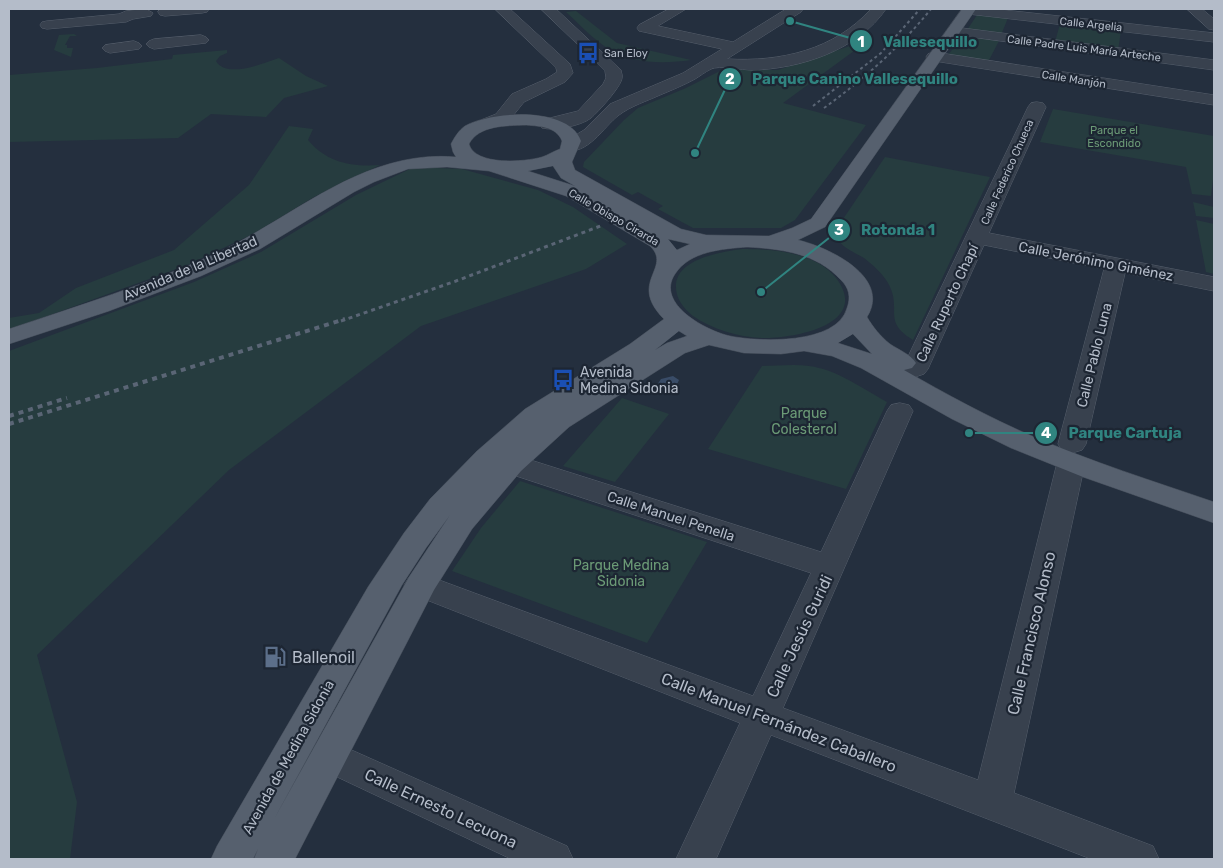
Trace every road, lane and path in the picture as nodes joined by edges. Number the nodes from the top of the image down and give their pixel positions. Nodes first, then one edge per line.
1 (202, 9) edge
2 (502, 9) edge
3 (548, 9) edge
4 (679, 9) edge
5 (796, 9) edge
6 (879, 9) edge
7 (968, 10) edge
8 (1196, 10) edge
9 (165, 12) dead end
10 (146, 13) dead end
11 (1010, 13) edge
12 (1055, 14) edge
13 (1133, 24) junction
14 (47, 25) dead end
15 (1214, 26) edge
16 (954, 31) junction
17 (1214, 38) edge
18 (201, 40) dead end
19 (1044, 43) junction
20 (154, 44) dead end
21 (587, 44) junction
22 (134, 46) dead end
23 (734, 47) junction
24 (110, 48) dead end
25 (1130, 54) junction
26 (934, 58) junction
27 (710, 63) junction
28 (990, 63) dead end
29 (1214, 65) edge
30 (1050, 76) junction
31 (1214, 100) edge
32 (1037, 107) dead end
33 (510, 110) junction
34 (615, 110) junction
35 (544, 123) junction
36 (480, 127) junction
37 (569, 149) junction
38 (486, 164) junction
39 (391, 168) junction
40 (818, 223) junction
41 (978, 237) junction
42 (726, 242) junction
43 (769, 242) junction
44 (1116, 265) junction
45 (668, 267) junction
46 (844, 269) junction
47 (1214, 284) edge
48 (856, 318) junction
49 (677, 320) junction
50 (9, 337) edge
51 (708, 337) junction
52 (804, 345) junction
53 (915, 370) junction
54 (900, 410) dead end
55 (1072, 453) junction
56 (511, 464) junction
57 (1214, 494) edge
58 (1214, 513) edge
59 (830, 567) junction
60 (420, 585) junction
61 (762, 716) junction
62 (329, 756) junction
63 (992, 804) junction
64 (231, 859) edge
65 (274, 859) edge
66 (553, 859) edge
67 (696, 859) edge
68 (1139, 859) edge

1 - 9 street
2 - 33 street
3 - 21 street, Calle Obispo Cirarda
4 - 23 street
5 - 23 street
6 - 27 street
7 - 12 street, Calle Argelia
7 - 16 main road
8 - 15 street
10 - 14 street
11 - 28 street
12 - 13 street, Calle Argelia
12 - 19 street
13 - 17 street, Calle Argelia
13 - 25 street
16 - 19 street, Calle Padre Luis María Arteche
16 - 26 main road
18 - 20 street
19 - 25 street, Calle Padre Luis María Arteche
19 - 30 street
21 - 34 street, Calle Obispo Cirarda
21 - 35 street, Calle Obispo Cirarda
22 - 24 street
23 - 27 street
25 - 29 street, Calle Padre Luis María Arteche
26 - 30 street, Calle Manjón
26 - 40 main road
27 - 34 street
30 - 31 street, Calle Manjón
32 - 41 street, Calle Federico Chueca
33 - 35 street
33 - 36 street
34 - 37 street, Calle Obispo Cirarda
35 - 36 main road, Calle Obispo Cirarda
35 - 37 main road, Calle Obispo Cirarda
36 - 38 main road, Calle Obispo Cirarda
36 - 39 main road, Avenida de la Libertad
37 - 38 main road, Calle Obispo Cirarda
37 - 42 main road, Calle Obispo Cirarda
38 - 39 main road, Avenida de la Libertad
38 - 45 main road, Calle Obispo Cirarda
39 - 50 main road, Avenida de la Libertad
40 - 43 main road
40 - 46 main road
41 - 44 street, Calle Jerónimo Giménez
41 - 53 street, Calle Ruperto Chapí
42 - 43 main road
42 - 45 main road
43 - 46 main road
44 - 47 street, Calle Jerónimo Giménez
44 - 55 street, Calle Pablo Luna
45 - 49 main road
46 - 48 main road
48 - 52 main road
48 - 53 main road
49 - 51 main road
49 - 64 main road, Avenida de Medina Sidonia
51 - 52 main road
51 - 56 main road
52 - 55 main road
53 - 55 main road
54 - 59 street, Calle Jesús Guridi
55 - 57 main road
55 - 58 main road
55 - 63 street, Calle Francisco Alonso
56 - 59 street, Calle Manuel Penella
56 - 60 main road
59 - 61 street, Calle Jesús Guridi
60 - 61 street, Calle Manuel Fernández Caballero
60 - 62 main road
61 - 63 street, Calle Manuel Fernández Caballero
61 - 67 street, Calle Jesús Guridi
62 - 65 main road
62 - 66 street, Calle Ernesto Lecuona
63 - 68 street, Calle Manuel Fernández Caballero

